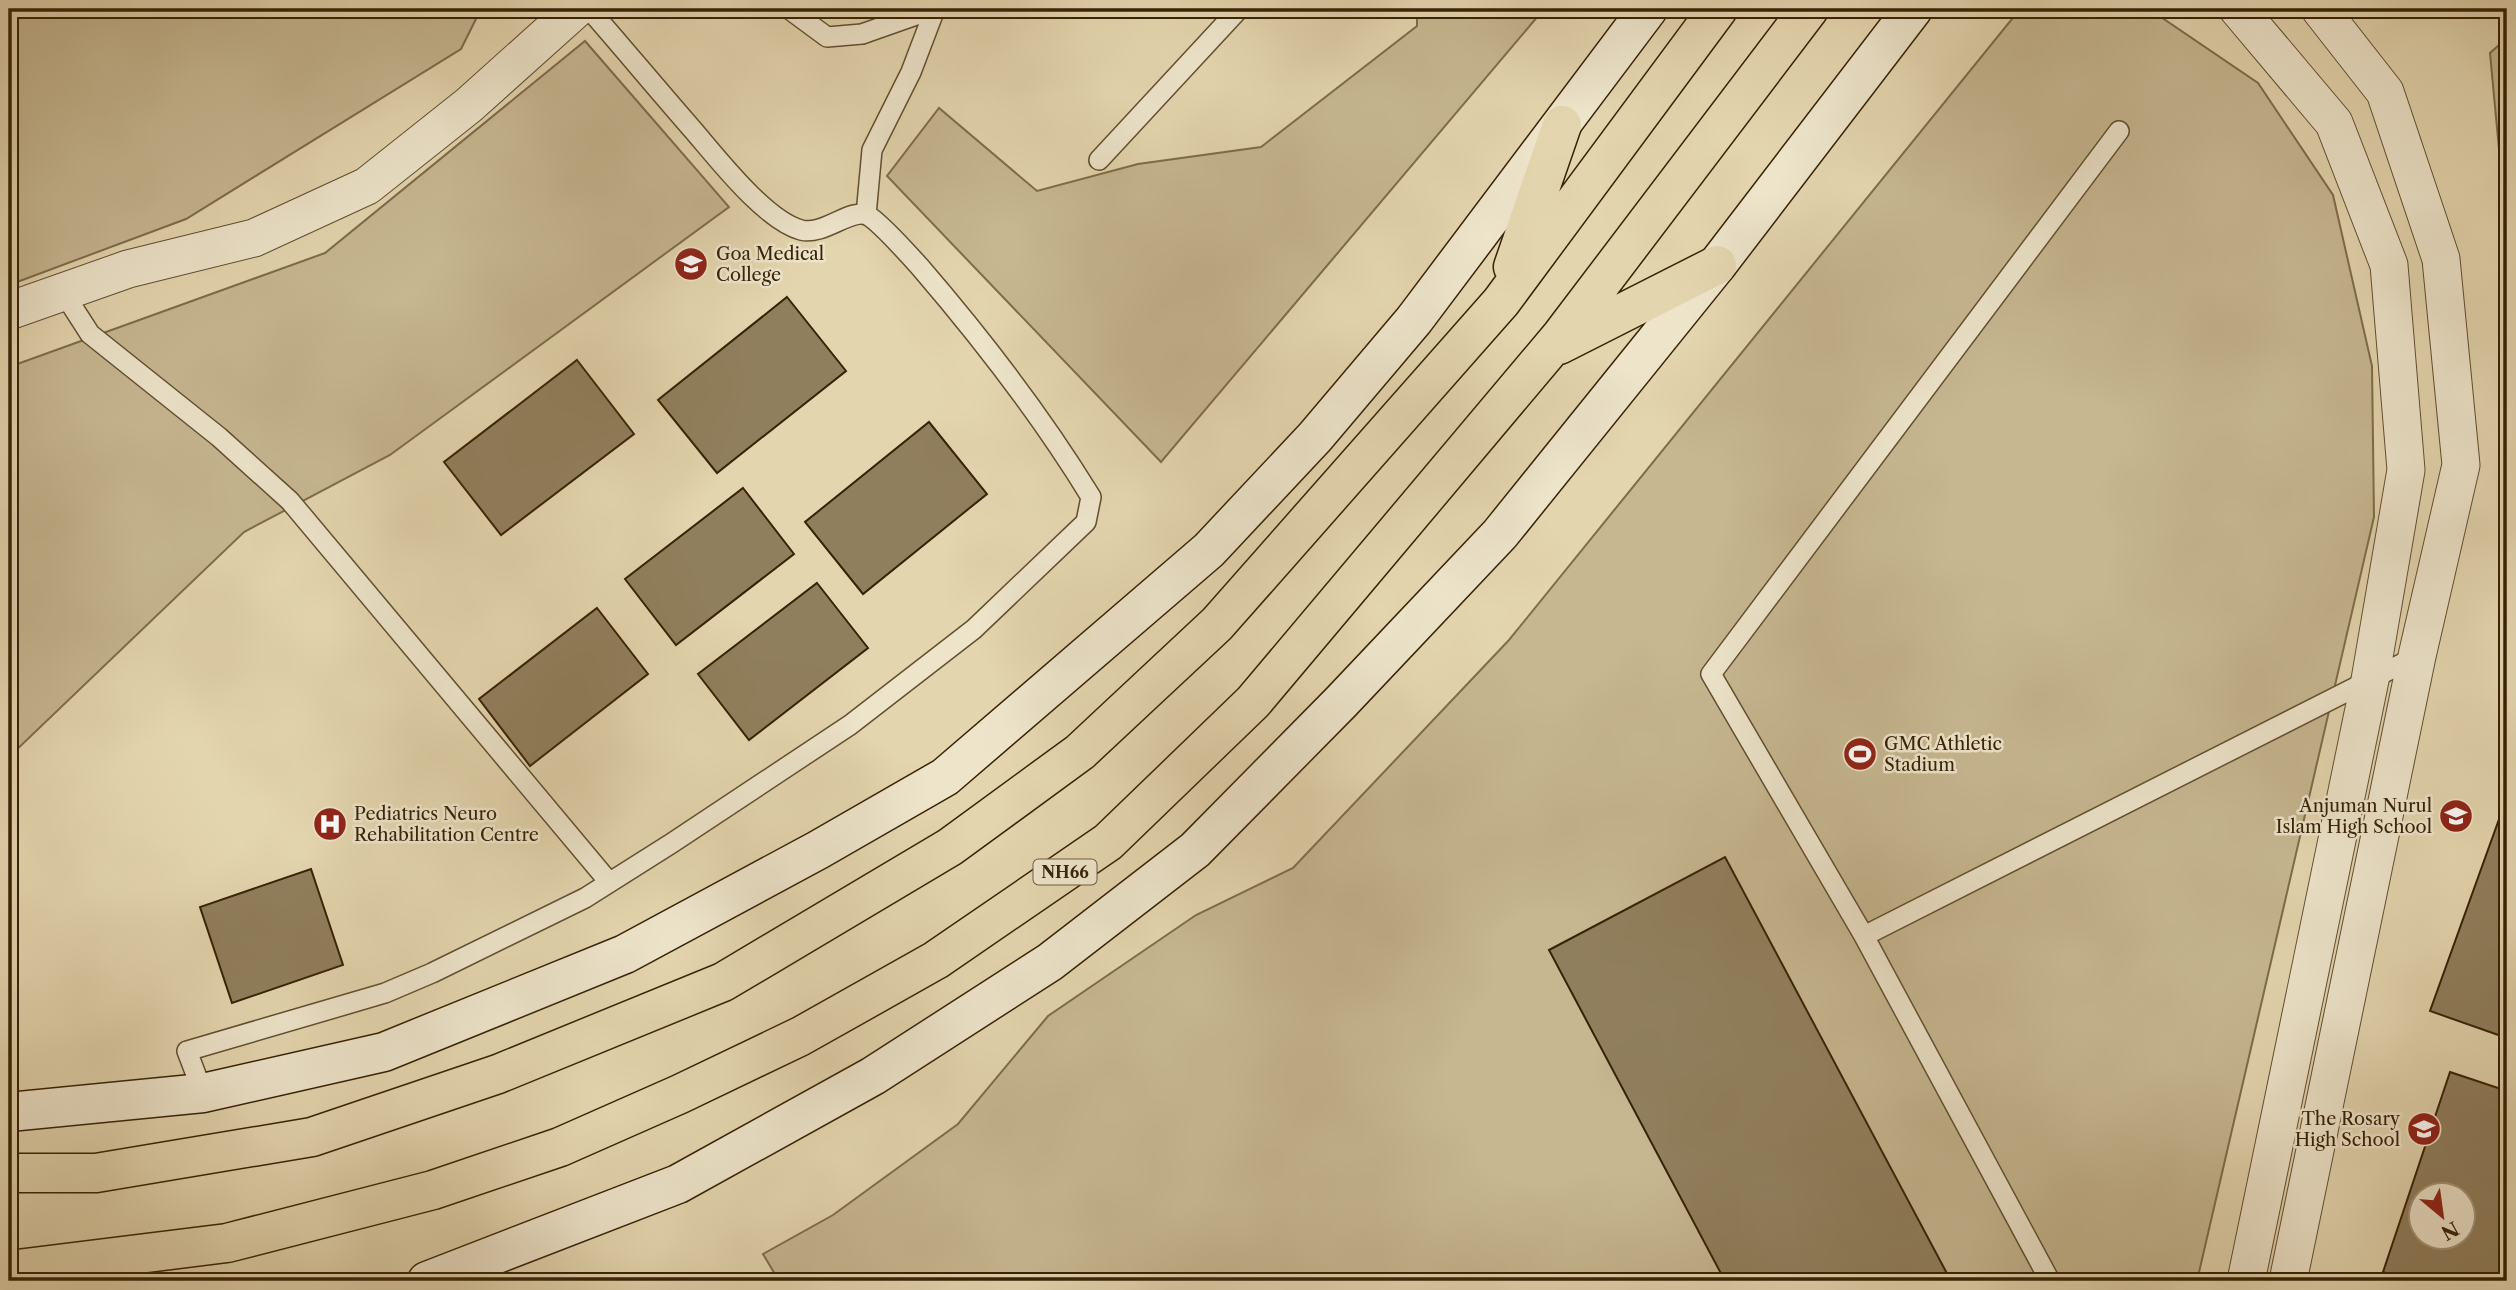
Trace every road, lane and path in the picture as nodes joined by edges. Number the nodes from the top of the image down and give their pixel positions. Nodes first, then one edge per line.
1 (576, 9) edge
2 (589, 9) edge
3 (789, 9) edge
4 (934, 9) edge
5 (1240, 9) edge
6 (1648, 9) edge
7 (1718, 9) edge
8 (1809, 9) edge
9 (1913, 9) edge
10 (2238, 9) edge
11 (2320, 9) edge
12 (1562, 125) junction
13 (2119, 131) dead end
14 (1099, 160) dead end
15 (866, 215) junction
16 (1717, 265) junction
17 (63, 292) junction
18 (1501, 302) junction
19 (9, 312) edge
20 (1550, 349) junction
21 (2417, 656) junction
22 (2370, 680) junction
23 (609, 882) junction
24 (1864, 936) junction
25 (203, 1093) junction
26 (9, 1112) edge
27 (9, 1173) edge
28 (9, 1270) edge
29 (427, 1281) edge
30 (2050, 1281) edge
31 (2246, 1281) edge
32 (2288, 1281) edge

1 - 17 street
2 - 15 lane
3 - 4 lane
4 - 15 lane
5 - 14 lane
6 - 12 street
7 - 18 highway
8 - 20 highway, NH66
9 - 16 street
10 - 22 street
11 - 21 street
12 - 18 highway
12 - 25 street
13 - 24 lane
15 - 23 lane
16 - 20 highway
16 - 29 street
17 - 19 street
17 - 23 lane
18 - 27 highway
20 - 28 highway, NH66
21 - 22 lane
21 - 32 street
22 - 24 lane
22 - 31 street
23 - 25 lane
24 - 30 lane
25 - 26 street

